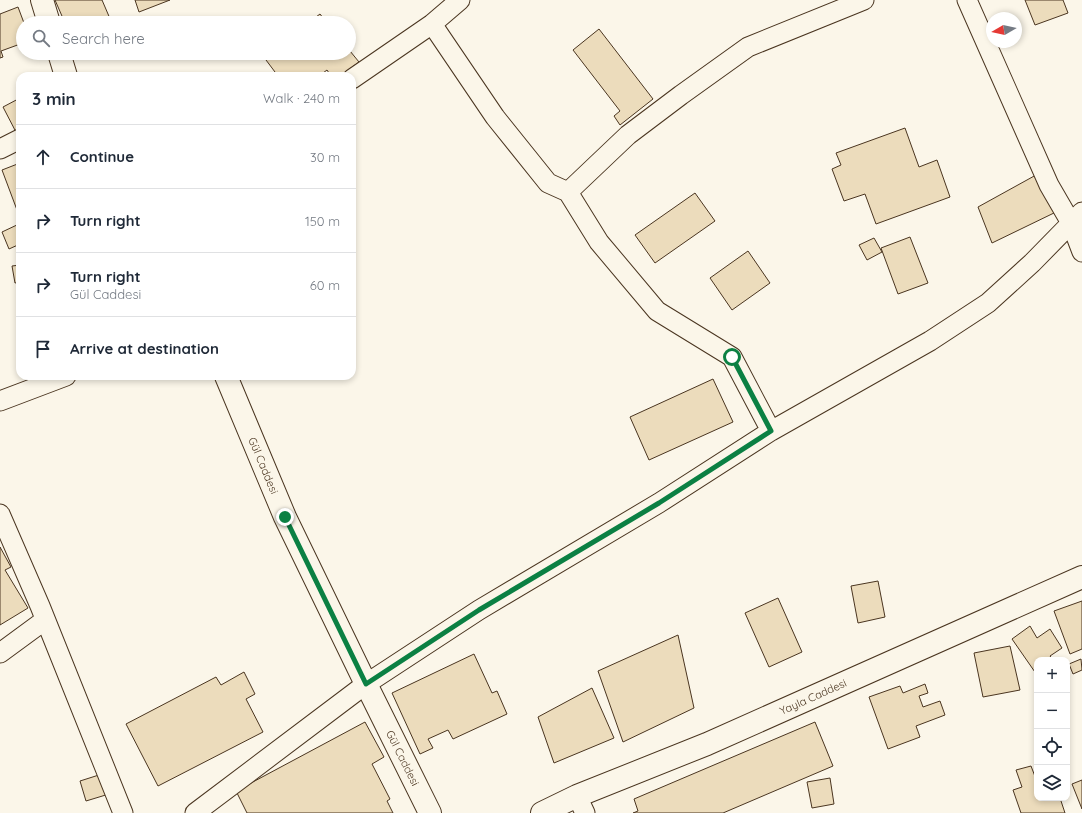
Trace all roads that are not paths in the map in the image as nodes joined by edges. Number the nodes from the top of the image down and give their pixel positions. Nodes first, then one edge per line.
1 (42, 0) edge
2 (460, 0) edge
3 (864, 0) edge
4 (967, 0) edge
5 (47, 16) edge
6 (432, 24) junction
7 (61, 60) edge
8 (65, 72) edge
9 (356, 76) edge
10 (16, 141) edge
11 (0, 149) edge
12 (568, 192) junction
13 (1076, 217) edge
14 (1082, 252) edge
15 (55, 380) edge
16 (228, 380) edge
17 (0, 400) edge
18 (771, 431) junction
19 (0, 514) edge
20 (1082, 577) edge
21 (45, 620) junction
22 (0, 653) edge
23 (366, 684) junction
24 (581, 804) edge
25 (123, 813) edge
26 (195, 813) edge
27 (430, 813) edge
28 (542, 813) edge

1 - 5 street
2 - 6 street
3 - 12 street
4 - 13 street
6 - 9 street
6 - 12 street
7 - 8 street
10 - 11 street
12 - 18 street
13 - 14 street
13 - 18 street
15 - 17 street
16 - 23 street, Gül Caddesi
18 - 23 street
19 - 21 street
20 - 24 street, Yayla Caddesi
21 - 22 street
21 - 25 street
23 - 26 street
23 - 27 street, Gül Caddesi
24 - 28 street, Yayla Caddesi

